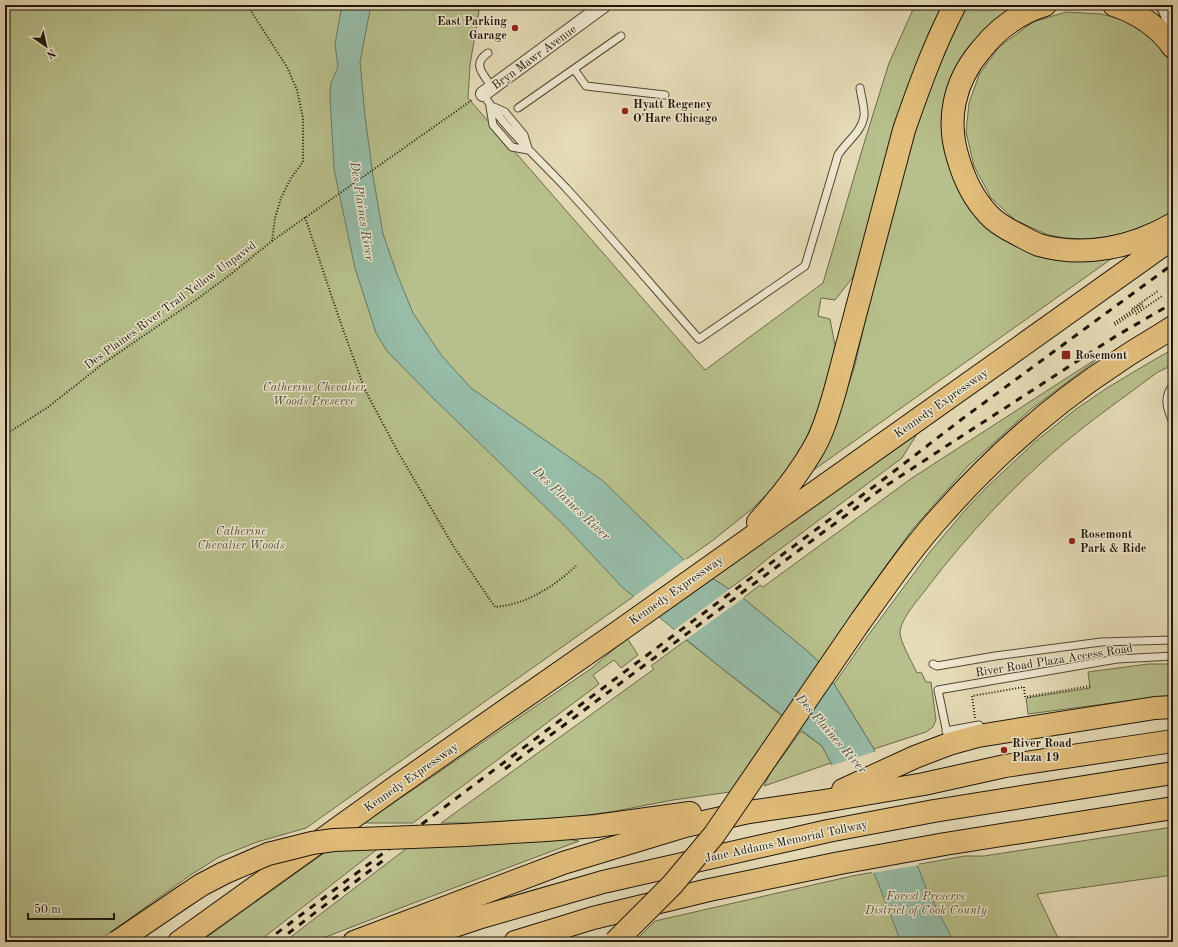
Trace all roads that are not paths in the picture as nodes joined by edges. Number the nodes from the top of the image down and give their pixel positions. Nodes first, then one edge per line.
1 (604, 5) edge
2 (955, 5) edge
3 (1045, 5) edge
4 (1114, 5) edge
5 (1166, 5) edge
6 (1173, 20) edge
7 (621, 36) dead end
8 (1173, 47) edge
9 (488, 53) dead end
10 (574, 69) junction
11 (860, 88) dead end
12 (487, 91) junction
13 (665, 94) dead end
14 (490, 106) junction
15 (518, 108) dead end
16 (528, 150) junction
17 (1173, 224) edge
18 (1173, 238) edge
19 (1173, 328) edge
20 (1173, 386) edge
21 (1173, 397) edge
22 (1171, 415) edge
23 (728, 554) junction
24 (1173, 640) edge
25 (1173, 656) edge
26 (933, 664) dead end
27 (1119, 706) dead end
28 (1164, 708) edge
29 (989, 724) dead end
30 (948, 738) junction
31 (1173, 741) edge
32 (1173, 749) edge
33 (1173, 773) edge
34 (956, 778) junction
35 (818, 802) junction
36 (1173, 808) edge
37 (749, 812) junction
38 (254, 889) junction
39 (117, 942) edge
40 (170, 942) edge
41 (179, 942) edge
42 (354, 942) edge
43 (406, 942) edge
44 (515, 942) edge
45 (615, 942) edge

1 - 12 street, Bryn Mawr Avenue
2 - 23 highway
3 - 17 highway
4 - 8 highway
5 - 6 main road
7 - 10 lane
9 - 12 lane
10 - 13 lane
10 - 15 lane
11 - 16 lane
12 - 14 lane
14 - 16 lane
14 - 16 lane
18 - 23 highway, Kennedy Expressway
19 - 45 highway, bridge
20 - 22 lane
21 - 22 lane
23 - 38 highway, Kennedy Expressway
24 - 26 lane
25 - 30 lane, River Road Plaza Access Road
27 - 28 lane
28 - 30 highway
29 - 30 lane
30 - 35 highway
31 - 34 highway
32 - 34 highway
33 - 43 highway, Jane Addams Memorial Tollway
34 - 35 highway
35 - 37 highway
36 - 44 highway
37 - 39 highway, bridge
37 - 42 highway
38 - 40 highway
38 - 41 highway, Kennedy Expressway

